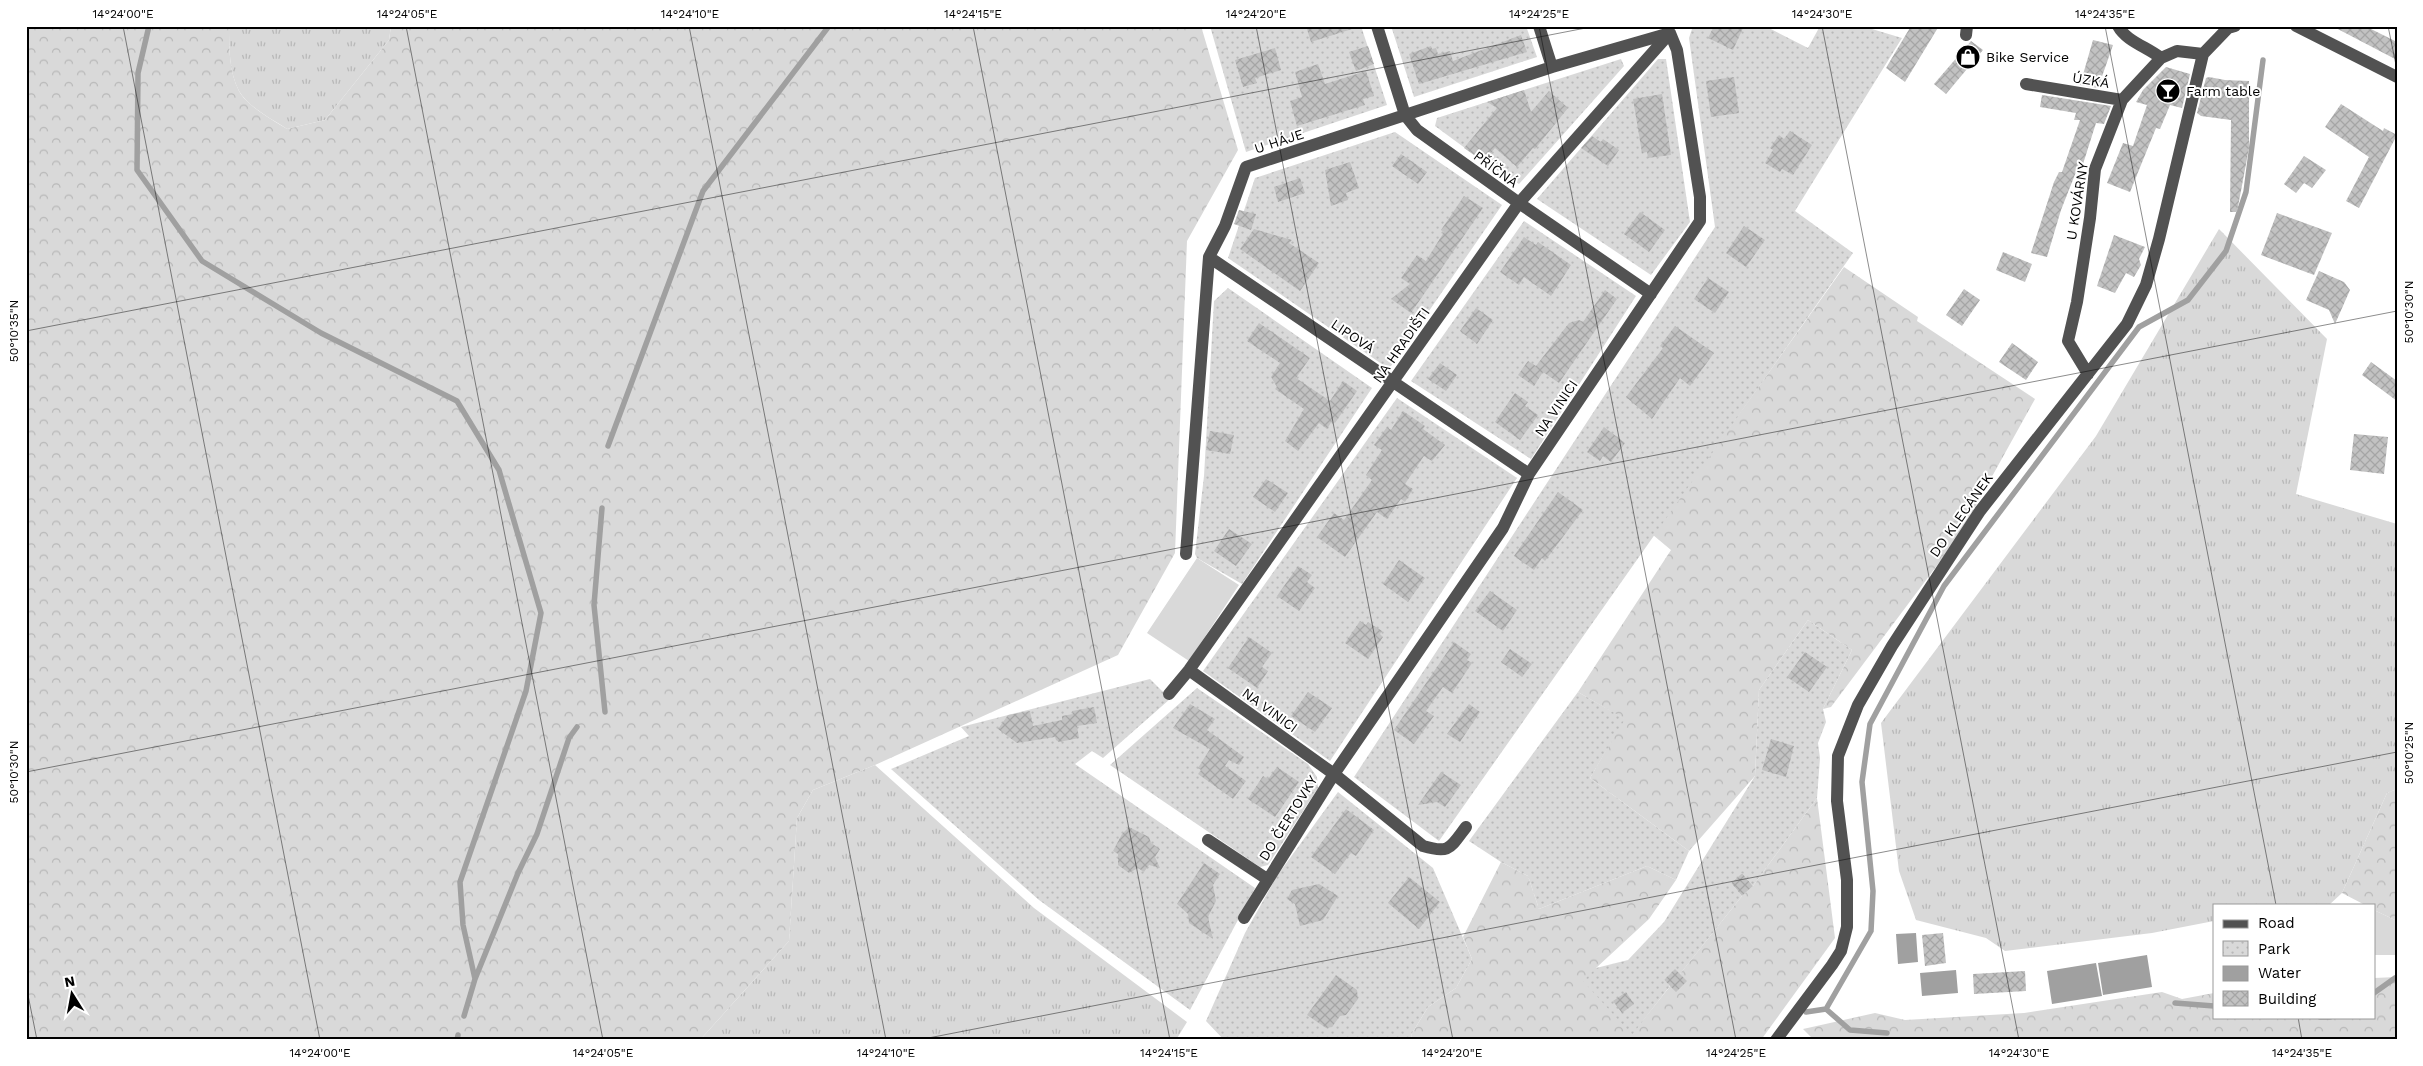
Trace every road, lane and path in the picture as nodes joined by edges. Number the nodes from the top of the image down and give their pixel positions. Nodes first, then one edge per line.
1 (1377, 26) edge
2 (1539, 26) edge
3 (2118, 26) edge
4 (2236, 26) edge
5 (2296, 26) edge
6 (1671, 30) edge
7 (2203, 54) junction
8 (2161, 58) junction
9 (1552, 67) junction
10 (2397, 77) edge
11 (2026, 84) dead end
12 (2122, 100) junction
13 (1405, 115) junction
14 (1519, 203) junction
15 (1209, 257) junction
16 (1651, 294) junction
17 (2088, 374) junction
18 (1394, 382) junction
19 (1529, 474) junction
20 (1186, 554) dead end
21 (1189, 670) junction
22 (1169, 694) dead end
23 (1334, 774) junction
24 (1466, 827) dead end
25 (1208, 840) dead end
26 (1267, 879) junction
27 (1244, 918) dead end
28 (1776, 1040) edge

1 - 13 street, PŘÍČNÁ
2 - 9 street
3 - 8 street
4 - 7 street
5 - 10 street
6 - 9 street, U HÁJE
6 - 14 street, NA HRADIŠTI
6 - 16 street, NA VINICI
7 - 8 street
7 - 17 street, DO KLECÁNEK
8 - 12 street, U KOVÁRNY
9 - 13 street, U HÁJE
11 - 12 street, ÚZKÁ
12 - 17 street, U KOVÁRNY
13 - 14 street, PŘÍČNÁ
13 - 15 street, U HÁJE
14 - 16 street, PŘÍČNÁ
14 - 18 street, NA HRADIŠTI
15 - 18 street, LIPOVÁ
15 - 20 street, U HÁJE
16 - 19 street, NA VINICI
17 - 28 street, DO KLECÁNEK
18 - 19 street, LIPOVÁ
18 - 21 street, NA HRADIŠTI
19 - 23 street, NA VINICI
21 - 22 street, NA HRADIŠTI
21 - 23 street, NA VINICI
23 - 24 street, NA VINICI
23 - 26 street, DO ČERTOVKY
25 - 26 street, DO ČERTOVKY
26 - 27 street, DO ČERTOVKY

